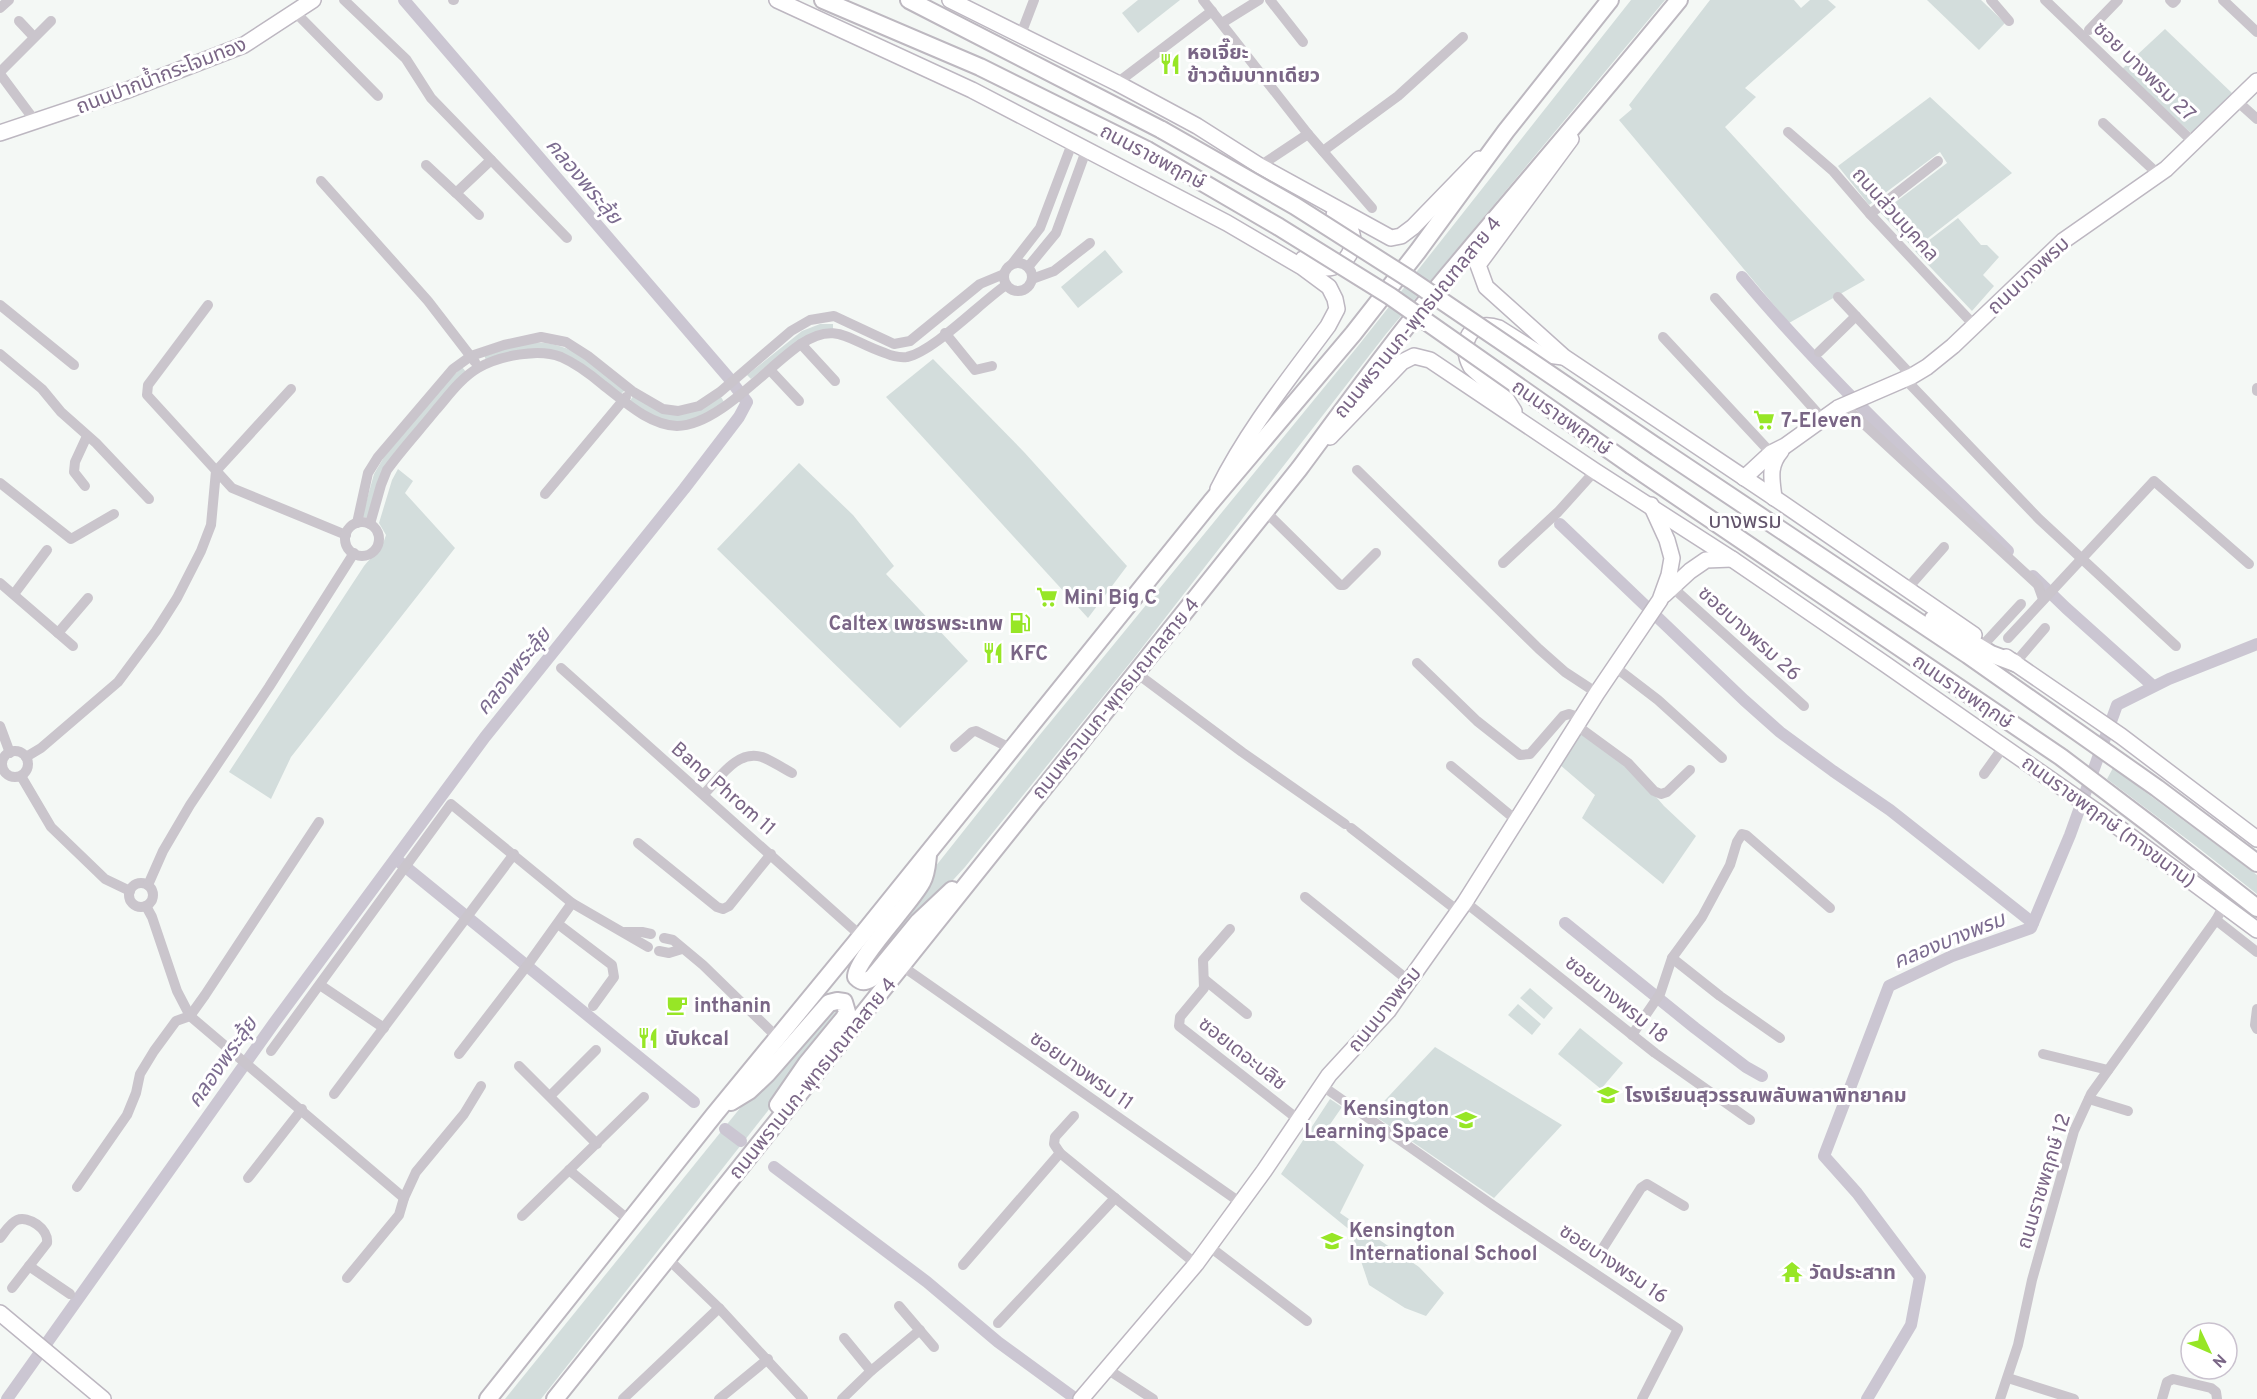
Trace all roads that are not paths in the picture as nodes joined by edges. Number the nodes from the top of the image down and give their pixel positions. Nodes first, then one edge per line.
1 (9, 0) edge
2 (313, 0) edge
3 (344, 0) edge
4 (777, 0) edge
5 (823, 0) edge
6 (909, 0) edge
7 (950, 0) edge
8 (1034, 0) edge
9 (1203, 0) edge
10 (1259, 0) edge
11 (1270, 0) edge
12 (1610, 0) edge
13 (1679, 0) edge
14 (1991, 0) edge
15 (2045, 0) edge
16 (2118, 0) edge
17 (2170, 0) edge
18 (2176, 0) edge
19 (2223, 0) edge
20 (0, 8) edge
21 (1212, 11) junction
22 (295, 12) junction
23 (19, 21) dead end
24 (51, 21) dead end
25 (2009, 21) dead end
26 (1222, 23) junction
27 (2089, 30) dead end
28 (2257, 32) edge
29 (1021, 34) junction
30 (34, 37) junction
31 (1463, 37) dead end
32 (1303, 42) dead end
33 (0, 73) edge
34 (2257, 81) edge
35 (1117, 83) junction
36 (1602, 94) junction
37 (378, 96) dead end
38 (2237, 101) junction
39 (2257, 119) edge
40 (35, 121) junction
41 (2103, 123) dead end
42 (1506, 131) junction
43 (1788, 132) dead end
44 (0, 133) edge
45 (1308, 134) junction
46 (1073, 141) junction
47 (2194, 142) junction
48 (1087, 148) junction
49 (1323, 151) junction
50 (491, 160) junction
51 (1938, 161) dead end
52 (426, 165) dead end
53 (1263, 168) junction
54 (2158, 174) junction
55 (321, 182) dead end
56 (456, 193) junction
57 (1372, 208) dead end
58 (1870, 214) junction
59 (479, 215) dead end
60 (1227, 223) junction
61 (567, 238) dead end
62 (1090, 243) dead end
63 (1012, 264) junction
64 (1028, 267) junction
65 (1032, 279) junction
66 (1005, 280) junction
67 (1838, 297) dead end
68 (1715, 298) dead end
69 (0, 304) edge
70 (208, 305) dead end
71 (1856, 316) junction
72 (1974, 325) junction
73 (920, 332) junction
74 (945, 333) junction
75 (1663, 337) dead end
76 (931, 343) junction
77 (801, 344) junction
78 (1819, 352) dead end
79 (0, 354) edge
80 (471, 356) junction
81 (1564, 357) junction
82 (74, 365) dead end
83 (992, 366) dead end
84 (478, 367) junction
85 (770, 370) junction
86 (738, 375) junction
87 (1909, 378) junction
88 (835, 381) dead end
89 (748, 387) junction
90 (291, 389) dead end
91 (722, 390) junction
92 (632, 391) junction
93 (732, 400) junction
94 (623, 401) junction
95 (799, 401) dead end
96 (1840, 407) junction
97 (1518, 418) junction
98 (1822, 418) junction
99 (87, 436) junction
100 (1778, 450) junction
101 (1299, 469) junction
102 (1357, 470) dead end
103 (216, 471) junction
104 (1595, 471) junction
105 (1744, 478) junction
106 (0, 483) edge
107 (85, 486) dead end
108 (545, 494) dead end
109 (1774, 498) junction
110 (149, 499) dead end
111 (1211, 502) junction
112 (1651, 505) junction
113 (1265, 512) junction
114 (114, 514) dead end
115 (357, 524) junction
116 (370, 524) junction
117 (346, 535) junction
118 (1944, 548) dead end
119 (47, 550) dead end
120 (354, 553) junction
121 (1376, 553) dead end
122 (1732, 559) junction
123 (2081, 559) junction
124 (1503, 562) dead end
125 (2249, 564) dead end
126 (0, 583) edge
127 (1672, 587) junction
128 (1906, 588) junction
129 (14, 594) junction
130 (1878, 596) junction
131 (2047, 596) junction
132 (88, 598) dead end
133 (2021, 604) dead end
134 (1654, 608) junction
135 (2045, 628) dead end
136 (58, 633) junction
137 (2008, 638) dead end
138 (1982, 641) junction
139 (73, 646) dead end
140 (2176, 646) dead end
141 (1417, 663) dead end
142 (2015, 663) junction
143 (1615, 666) junction
144 (561, 668) dead end
145 (1135, 672) junction
146 (1597, 693) junction
147 (1929, 694) joint
148 (1804, 706) dead end
149 (1579, 721) junction
150 (0, 726) edge
151 (2004, 746) junction
152 (955, 747) dead end
153 (1012, 749) junction
154 (10, 753) junction
155 (26, 757) junction
156 (1722, 758) dead end
157 (1451, 766) dead end
158 (2, 770) edge
159 (1690, 770) dead end
160 (792, 774) dead end
161 (1984, 774) dead end
162 (21, 776) junction
163 (704, 794) junction
164 (1516, 820) junction
165 (319, 822) dead end
166 (2257, 839) edge
167 (638, 843) dead end
168 (928, 853) junction
169 (514, 854) junction
170 (771, 854) junction
171 (2257, 863) edge
172 (969, 881) junction
173 (148, 885) junction
174 (130, 891) junction
175 (1305, 897) dead end
176 (572, 903) junction
177 (2224, 905) junction
178 (146, 906) junction
179 (1461, 906) junction
180 (1830, 908) dead end
181 (2257, 908) edge
182 (2217, 920) junction
183 (558, 924) junction
184 (1230, 929) dead end
185 (2257, 930) edge
186 (624, 932) junction
187 (651, 934) dead end
188 (861, 936) junction
189 (664, 938) dead end
190 (682, 949) junction
191 (2257, 952) edge
192 (1672, 958) junction
193 (902, 966) junction
194 (1205, 980) junction
195 (1409, 981) junction
196 (320, 986) junction
197 (593, 1006) dead end
198 (2257, 1009) edge
199 (1247, 1014) dead end
200 (190, 1016) junction
201 (384, 1028) junction
202 (2257, 1029) edge
203 (1632, 1035) junction
204 (777, 1038) junction
205 (1780, 1038) dead end
206 (596, 1050) dead end
207 (271, 1051) dead end
208 (459, 1054) dead end
209 (2043, 1054) dead end
210 (519, 1066) dead end
211 (2108, 1070) junction
212 (1321, 1085) junction
213 (481, 1086) dead end
214 (334, 1094) dead end
215 (550, 1096) junction
216 (644, 1097) dead end
217 (2089, 1099) junction
218 (302, 1109) junction
219 (719, 1109) junction
220 (2128, 1111) dead end
221 (1074, 1116) dead end
222 (1299, 1120) junction
223 (1750, 1120) dead end
224 (769, 1131) junction
225 (597, 1144) junction
226 (1060, 1153) junction
227 (569, 1170) junction
228 (248, 1178) dead end
229 (77, 1187) dead end
230 (404, 1198) junction
231 (1115, 1198) junction
232 (1241, 1203) junction
233 (1684, 1206) dead end
234 (522, 1216) dead end
235 (630, 1221) junction
236 (0, 1238) edge
237 (1209, 1247) junction
238 (667, 1258) junction
239 (1196, 1264) junction
240 (963, 1265) dead end
241 (29, 1266) junction
242 (1590, 1269) junction
243 (347, 1278) dead end
244 (12, 1288) dead end
245 (70, 1294) dead end
246 (899, 1306) dead end
247 (719, 1308) junction
248 (0, 1313) edge
249 (1307, 1321) dead end
250 (998, 1323) dead end
251 (920, 1330) junction
252 (844, 1338) dead end
253 (934, 1347) dead end
254 (768, 1359) junction
255 (1107, 1369) junction
256 (871, 1371) junction
257 (2008, 1378) junction
258 (104, 1399) edge
259 (488, 1399) edge
260 (555, 1399) edge
261 (623, 1399) edge
262 (719, 1399) edge
263 (803, 1399) edge
264 (842, 1399) edge
265 (1081, 1399) edge
266 (1154, 1399) edge
267 (1642, 1399) edge
268 (2000, 1399) edge
269 (2074, 1399) edge
270 (2162, 1399) edge
271 (2217, 1399) edge

1 - 20 street
2 - 22 main road, ถนนปากน้ำกระโจมทอง
3 - 50 street
4 - 46 main road, ถนนราชพฤกษ์
5 - 181 main road, ถนนราชพฤกษ์, bridge
6 - 130 main road, ถนนราชพฤกษ์, bridge
7 - 29 main road
8 - 29 street
9 - 21 street
10 - 26 street
11 - 32 street
12 - 42 main road, ถนนพรานนก-พุทธมณฑลสาย 4
13 - 36 main road, ถนนพรานนก-พุทธมณฑลสาย 4
14 - 25 street
15 - 47 street, ซอย บางพรม 27
16 - 27 street
17 - 18 street
19 - 28 street
21 - 26 street
21 - 35 street
22 - 37 street
22 - 40 main road, ถนนปากน้ำกระโจมทอง
23 - 30 street
24 - 30 street
26 - 45 street
29 - 35 main road
30 - 33 street
31 - 49 street
33 - 40 street
34 - 38 main road, ถนนบางพรม
35 - 53 main road
36 - 81 main road
36 - 101 main road, ถนนพรานนก-พุทธมณฑลสาย 4
38 - 39 street
38 - 47 main road, ถนนบางพรม
40 - 44 main road, ถนนปากน้ำกระโจมทอง
41 - 54 street
42 - 53 main road
42 - 111 main road, ถนนพรานนก-พุทธมณฑลสาย 4
43 - 58 street, ถนนส่วนบุคคล
45 - 49 street
45 - 53 street
46 - 48 main road, ถนนราชพฤกษ์
46 - 63 street
47 - 54 main road, ถนนบางพรม
48 - 60 main road, ถนนราชพฤกษ์
48 - 64 street
49 - 57 street
50 - 56 street
50 - 61 street
51 - 58 street
52 - 56 street
53 - 60 main road
54 - 72 main road, ถนนบางพรม
55 - 80 street
56 - 59 street
58 - 72 street, ถนนส่วนบุคคล
60 - 111 main road, ถนนราชพฤกษ์
62 - 65 street
63 - 64 street
63 - 66 street
64 - 65 street
65 - 66 street
66 - 73 street
66 - 74 street
67 - 71 street
68 - 98 street
69 - 82 street
70 - 103 street
71 - 78 street
71 - 87 street
72 - 87 main road, ถนนบางพรม
73 - 76 street
73 - 86 street
74 - 76 street
74 - 83 street
75 - 100 street
76 - 77 street
77 - 85 street
77 - 88 street
79 - 99 street
80 - 84 street
80 - 92 street
80 - 115 street
81 - 97 main road
81 - 105 main road
84 - 94 street
84 - 116 street
85 - 89 street
85 - 95 street
86 - 89 street
86 - 91 street
87 - 96 main road, ถนนบางพรม
87 - 123 street
89 - 93 street
90 - 103 street
91 - 92 street
91 - 93 street
92 - 94 street
93 - 94 street
94 - 108 street
96 - 98 main road, ถนนบางพรม
96 - 131 street
97 - 101 main road, ถนนราชพฤกษ์
97 - 104 main road, ถนนราชพฤกษ์
98 - 100 main road, ถนนบางพรม
99 - 107 street
99 - 110 street
100 - 105 main road, ถนนบางพรม
100 - 109 main road, ถนนบางพรม
101 - 113 main road, ถนนพรานนก-พุทธมณฑลสาย 4
102 - 146 street
103 - 117 street
103 - 155 street
104 - 112 main road, ถนนราชพฤกษ์
104 - 124 street
105 - 109 main road
106 - 114 street
109 - 128 main road
111 - 153 main road, ถนนพรานนก-พุทธมณฑลสาย 4
112 - 122 main road, ถนนราชพฤกษ์
112 - 134 main road, ถนนบางพรม
113 - 121 street
113 - 145 main road, ถนนพรานนก-พุทธมณฑลสาย 4
115 - 116 street
115 - 117 street
116 - 120 street
117 - 120 street
118 - 128 street
119 - 129 street
120 - 173 street
122 - 127 main road, ถนนบางพรม
122 - 147 main road, ถนนราชพฤกษ์
123 - 125 street
123 - 131 street
123 - 140 street
126 - 129 street
127 - 134 main road, ถนนบางพรม
127 - 148 street, ซอยบางพรม 26
128 - 138 main road
129 - 136 street
130 - 142 main road
130 - 171 main road, ถนนราชพฤกษ์
131 - 137 street
132 - 136 street
133 - 138 street
134 - 143 main road, ถนนบางพรม
135 - 142 street
136 - 139 street
138 - 142 main road
141 - 149 street
142 - 166 main road
143 - 146 main road, ถนนบางพรม
143 - 156 street
144 - 163 street, Bang Phrom 11
145 - 172 main road, ถนนพรานนก-พุทธมณฑลสาย 4
145 - 179 street, ซอยบางพรม 18
146 - 149 main road, ถนนบางพรม
147 - 151 main road, ถนนราชพฤกษ์ (ทางขนาน)
149 - 159 street
149 - 164 main road, ถนนบางพรม
150 - 154 street
151 - 161 street
151 - 177 main road, ถนนราชพฤกษ์ (ทางขนาน)
152 - 153 street
153 - 168 main road, ถนนพรานนก-พุทธมณฑลสาย 4
154 - 155 street
154 - 158 street
155 - 162 street
157 - 164 street
158 - 162 street
160 - 163 street
162 - 174 street
163 - 170 street, Bang Phrom 11
164 - 179 main road, ถนนบางพรม
165 - 200 street
167 - 170 street
168 - 172 main road
168 - 188 main road, ถนนพรานนก-พุทธมณฑลสาย 4
169 - 176 street
169 - 196 street
169 - 201 street
170 - 188 street, Bang Phrom 11
172 - 193 main road, ถนนพรานนก-พุทธมณฑลสาย 4
173 - 174 street
173 - 178 street
174 - 178 street
175 - 195 street
176 - 183 street
176 - 186 street
177 - 182 street, ถนนราชพฤกษ์ 12
177 - 185 main road, ถนนราชพฤกษ์ (ทางขนาน)
178 - 200 street
179 - 195 main road, ถนนบางพรม
179 - 203 street, ซอยบางพรม 18
180 - 192 street
182 - 191 street
182 - 211 street, ถนนราชพฤกษ์ 12
183 - 197 street
183 - 208 street
184 - 194 street, ซอยเดอะบลิซ
186 - 187 street
186 - 190 street
188 - 204 main road, ถนนพรานนก-พุทธมณฑลสาย 4
189 - 190 street
190 - 204 street
192 - 203 street
192 - 205 street
193 - 224 main road, ถนนพรานนก-พุทธมณฑลสาย 4
193 - 232 street, ซอยบางพรม 11
194 - 199 street, ซอยเดอะบลิซ
194 - 222 street, ซอยเดอะบลิซ
195 - 212 main road, ถนนบางพรม
196 - 201 street
196 - 207 street
198 - 202 street
200 - 218 street
200 - 229 street
201 - 214 street
203 - 223 street, ซอยบางพรม 18
204 - 219 main road, ถนนพรานนก-พุทธมณฑลสาย 4
206 - 215 street
209 - 211 street
210 - 215 street
211 - 217 street, ถนนราชพฤกษ์ 12
212 - 222 main road, ถนนบางพรม
212 - 242 street, ซอยบางพรม 16
213 - 230 street
215 - 225 street
216 - 225 street
217 - 220 street
217 - 257 street, ถนนราชพฤกษ์ 12
218 - 228 street
218 - 230 street
219 - 224 main road
219 - 235 main road, ถนนพรานนก-พุทธมณฑลสาย 4
221 - 226 street
222 - 232 main road, ถนนบางพรม
224 - 238 main road, ถนนพรานนก-พุทธมณฑลสาย 4
225 - 227 street
226 - 231 street
226 - 240 street
227 - 234 street
227 - 235 street
230 - 243 street
231 - 239 street
231 - 250 street
232 - 237 main road, ถนนบางพรม
233 - 242 street
235 - 259 main road, ถนนพรานนก-พุทธมณฑลสาย 4
236 - 241 street
237 - 239 main road, ถนนบางพรม
237 - 249 street
238 - 247 street
238 - 260 main road, ถนนพรานนก-พุทธมณฑลสาย 4
239 - 255 main road, ถนนบางพรม
241 - 244 street
241 - 245 street
242 - 267 street, ซอยบางพรม 16
246 - 251 street
247 - 254 street
247 - 261 street
248 - 258 main road
251 - 253 street
251 - 256 street
252 - 256 street
254 - 262 street
254 - 263 street
255 - 265 main road, ถนนบางพรม
255 - 266 street
256 - 264 street
257 - 268 street, ถนนราชพฤกษ์ 12
257 - 269 street
270 - 271 street

